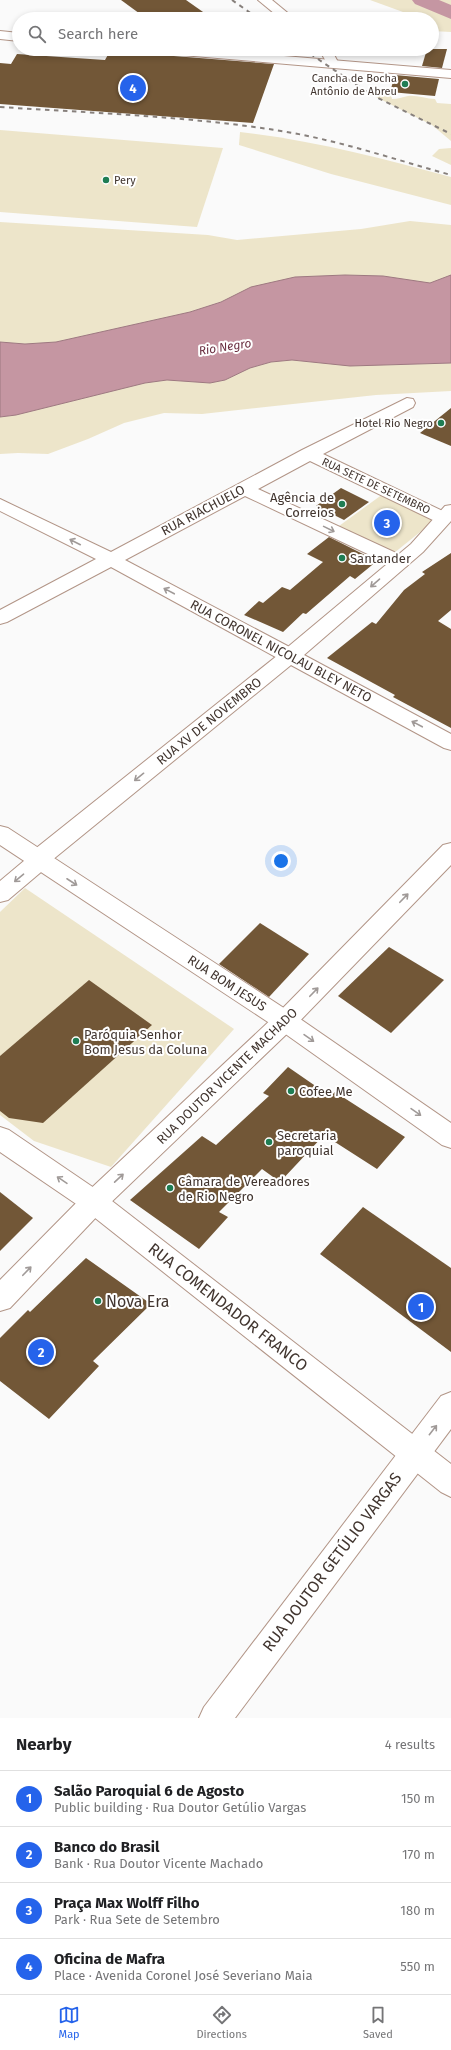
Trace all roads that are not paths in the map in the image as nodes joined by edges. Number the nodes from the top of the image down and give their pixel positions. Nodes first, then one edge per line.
1 (264, 0) edge
2 (280, 12) edge
3 (0, 28) edge
4 (12, 29) edge
5 (0, 35) edge
6 (12, 36) edge
7 (308, 56) edge
8 (318, 56) edge
9 (329, 57) edge
10 (451, 67) edge
11 (451, 74) edge
12 (406, 403) dead end
13 (308, 454) junction
14 (243, 488) junction
15 (0, 504) edge
16 (448, 519) edge
17 (110, 559) junction
18 (400, 562) junction
19 (0, 618) edge
20 (290, 656) junction
21 (451, 743) edge
22 (0, 834) edge
23 (451, 851) edge
24 (39, 861) junction
25 (0, 894) edge
26 (285, 1021) junction
27 (451, 1137) edge
28 (0, 1138) edge
29 (94, 1202) junction
30 (0, 1299) edge
31 (451, 1406) edge
32 (414, 1453) junction
33 (451, 1482) edge
34 (215, 1718) edge

1 - 2 street
3 - 4 street
5 - 6 street
7 - 9 street
8 - 9 street
9 - 10 street
9 - 11 street
12 - 13 street, RUA RIACHUELO
13 - 14 street, RUA RIACHUELO
13 - 16 street, RUA SETE DE SETEMBRO
14 - 17 street, RUA RIACHUELO
14 -> 18 street
17 -> 15 street, RUA CORONEL NICOLAU BLEY NETO
16 - 18 street, RUA XV DE NOVEMBRO
17 - 19 street, RUA RIACHUELO
20 -> 17 street, RUA CORONEL NICOLAU BLEY NETO
18 -> 20 street, RUA XV DE NOVEMBRO
21 -> 20 street, RUA CORONEL NICOLAU BLEY NETO
20 -> 24 street, RUA XV DE NOVEMBRO
22 - 24 street, RUA BOM JESUS
26 -> 23 street, RUA DOUTOR VICENTE MACHADO
24 -> 25 street, RUA XV DE NOVEMBRO
24 -> 26 street, RUA BOM JESUS
26 -> 27 street, RUA BOM JESUS
29 -> 26 street, RUA DOUTOR VICENTE MACHADO
29 -> 28 street, RUA COMENDADOR FRANCO
30 -> 29 street, RUA DOUTOR VICENTE MACHADO
29 - 32 street, RUA COMENDADOR FRANCO
32 -> 31 street, RUA DOUTOR GETÚLIO VARGAS
32 - 33 street, RUA COMENDADOR FRANCO
32 - 34 street, RUA DOUTOR GETÚLIO VARGAS

